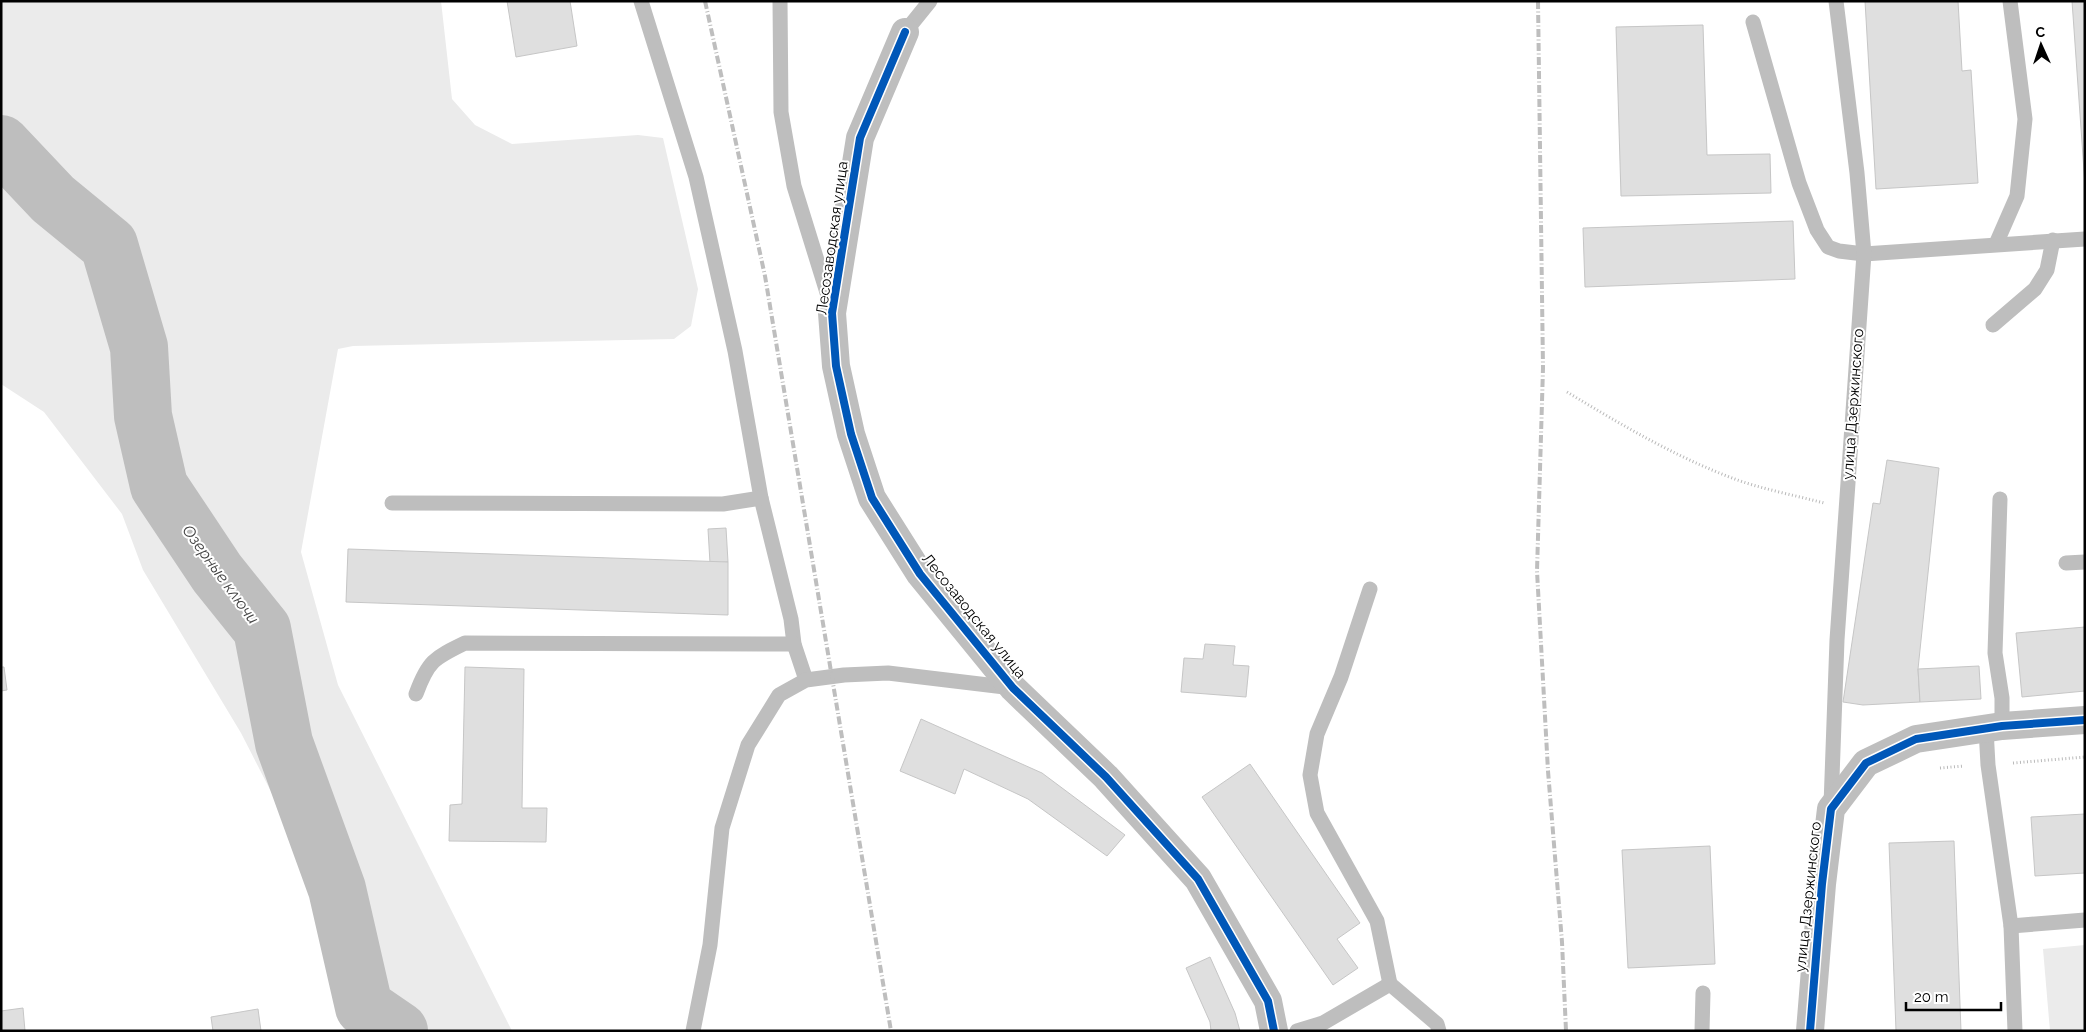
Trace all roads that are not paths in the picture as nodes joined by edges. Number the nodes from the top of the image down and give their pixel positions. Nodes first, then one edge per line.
1 (641, 1) edge
2 (780, 1) edge
3 (930, 1) edge
4 (1836, 1) edge
5 (2010, 1) edge
6 (1754, 22) dead end
7 (905, 32) joint
8 (2085, 239) edge
9 (2053, 240) junction
10 (1996, 244) junction
11 (1864, 254) junction
12 (832, 313) junction
13 (1993, 325) dead end
14 (761, 498) junction
15 (2000, 499) dead end
16 (392, 503) dead end
17 (2085, 562) edge
18 (2066, 563) dead end
19 (1370, 589) dead end
20 (794, 644) junction
21 (806, 680) junction
22 (1014, 688) junction
23 (416, 694) dead end
24 (2085, 720) edge
25 (1994, 728) junction
26 (1831, 809) junction
27 (2085, 920) edge
28 (2011, 926) junction
29 (1390, 984) junction
30 (1703, 993) dead end
31 (1326, 1027) edge
32 (693, 1031) edge
33 (1274, 1031) edge
34 (1297, 1031) edge
35 (1439, 1031) edge
36 (1702, 1031) edge
37 (1810, 1031) edge
38 (2015, 1031) edge

1 - 14 lane
2 - 12 lane
3 - 7 lane
4 - 11 lane, улица Дзержинского
5 - 10 lane
6 - 11 lane
7 - 12 street, Лесозаводская улица
8 - 9 lane
9 - 10 lane
9 - 13 lane
10 - 11 lane
11 - 26 lane, улица Дзержинского
12 - 22 street, Лесозаводская улица
14 - 16 lane
14 - 20 lane
15 - 25 lane
17 - 18 lane
19 - 29 lane
20 - 21 lane
20 - 23 lane
21 - 22 lane
21 - 32 lane
22 - 33 street, Лесозаводская улица
24 - 25 street, улица Дзержинского
25 - 26 street, улица Дзержинского
25 - 28 lane
26 - 37 street, улица Дзержинского
27 - 28 lane
28 - 38 lane
29 - 31 lane
29 - 35 lane
30 - 36 lane
31 - 34 lane

